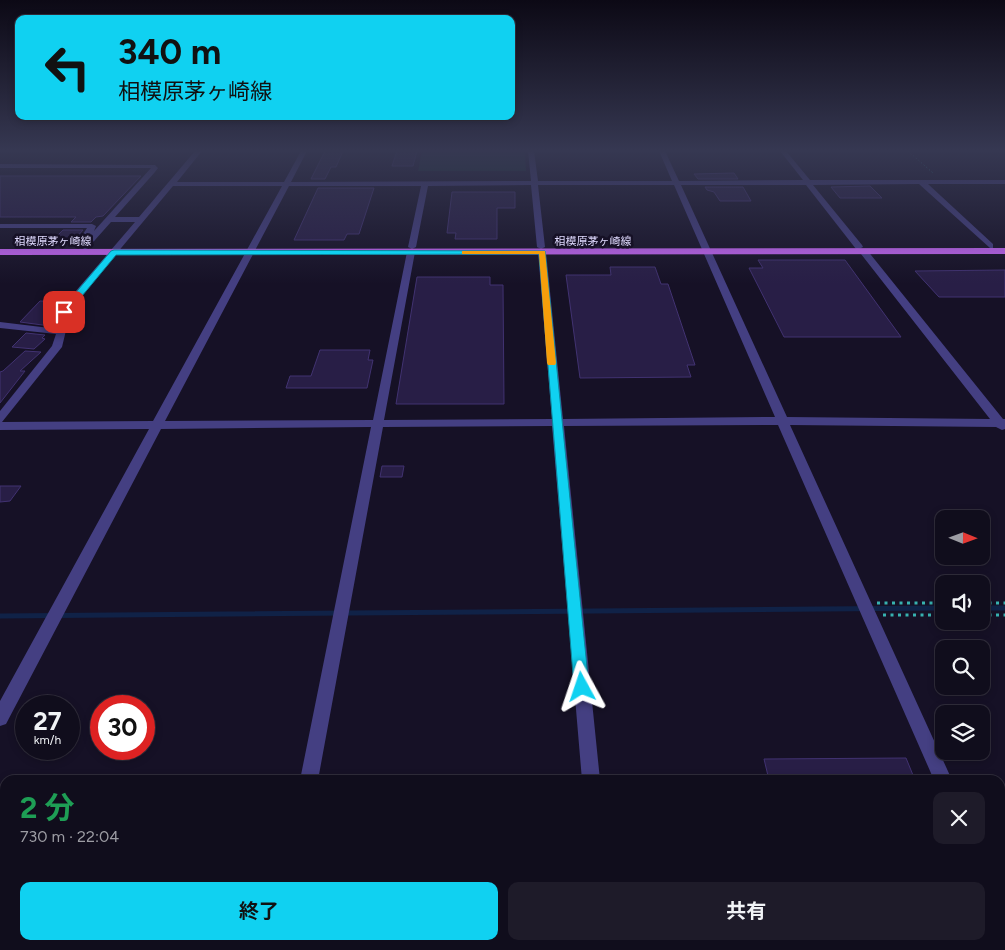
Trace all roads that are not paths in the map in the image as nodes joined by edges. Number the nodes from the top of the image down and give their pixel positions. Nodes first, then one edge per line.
1 (126, 195) edge
2 (131, 195) edge
3 (162, 195) edge
4 (280, 195) edge
5 (422, 195) edge
6 (535, 195) edge
7 (681, 195) edge
8 (819, 195) edge
9 (935, 195) edge
10 (109, 216) junction
11 (141, 219) junction
12 (0, 226) edge
13 (87, 226) junction
14 (990, 246) junction
15 (1005, 246) edge
16 (0, 247) edge
17 (80, 247) junction
18 (861, 249) junction
19 (116, 250) junction
20 (251, 250) junction
21 (542, 250) junction
22 (705, 250) junction
23 (0, 252) edge
24 (411, 252) junction
25 (1005, 252) edge
26 (0, 325) edge
27 (61, 332) junction
28 (0, 419) edge
29 (781, 421) junction
30 (556, 423) junction
31 (378, 424) junction
32 (1003, 425) edge
33 (0, 426) edge
34 (157, 426) junction
35 (0, 718) edge
36 (310, 775) edge
37 (591, 775) edge
38 (942, 775) edge

1 - 10 street
2 - 10 street
3 - 11 street
4 - 20 street
5 - 24 street
6 - 21 street
7 - 22 street
8 - 18 street
9 - 14 street
10 - 11 street
10 - 13 street
10 - 17 street
11 - 19 street
12 - 13 street
13 - 17 street
14 - 15 main road, 相模原茅ヶ崎線
14 - 18 main road, 相模原茅ヶ崎線
16 - 17 main road, 相模原茅ヶ崎線
17 - 19 main road, 相模原茅ヶ崎線
18 - 22 main road, 相模原茅ヶ崎線
18 - 25 main road, 相模原茅ヶ崎線
18 - 32 street
19 - 20 main road, 相模原茅ヶ崎線
19 - 23 main road, 相模原茅ヶ崎線
19 - 27 street
20 - 24 main road, 相模原茅ヶ崎線
20 - 34 street
21 - 22 main road, 相模原茅ヶ崎線
21 - 24 main road, 相模原茅ヶ崎線
21 - 30 street
22 - 29 street
24 - 31 street
26 - 27 street
27 - 28 street
29 - 30 street
29 - 32 street
29 - 38 street
30 - 31 street
30 - 37 street
31 - 34 street
31 - 36 street
33 - 34 street
34 - 35 street

